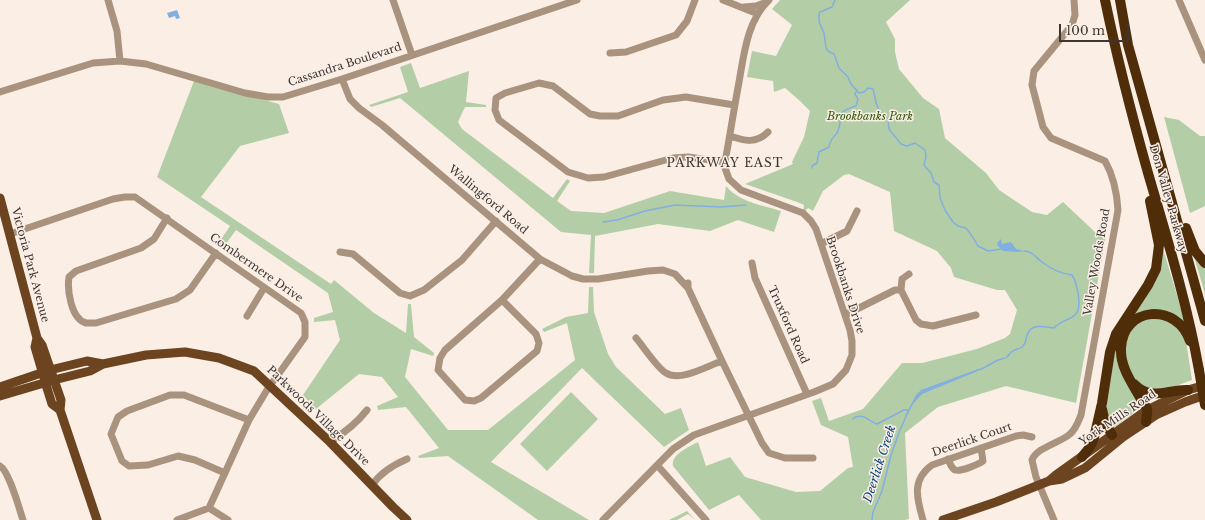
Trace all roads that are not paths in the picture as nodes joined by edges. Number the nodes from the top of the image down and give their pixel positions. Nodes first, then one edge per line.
1 (108, 0) edge
2 (393, 0) edge
3 (577, 0) edge
4 (695, 0) edge
5 (723, 0) edge
6 (1074, 0) edge
7 (1105, 0) edge
8 (1120, 0) edge
9 (1179, 0) edge
10 (768, 1) edge
11 (741, 7) junction
12 (758, 14) junction
13 (610, 53) dead end
14 (412, 55) junction
15 (1205, 60) edge
16 (120, 61) junction
17 (342, 79) junction
18 (0, 92) edge
19 (734, 106) junction
20 (768, 132) dead end
21 (730, 136) junction
22 (725, 162) junction
23 (1148, 172) junction
24 (1172, 201) junction
25 (1, 204) edge
26 (857, 211) dead end
27 (167, 218) junction
28 (496, 220) junction
29 (10, 234) junction
30 (821, 244) junction
31 (340, 252) dead end
32 (216, 253) junction
33 (540, 259) junction
34 (752, 263) dead end
35 (1205, 263) edge
36 (909, 274) dead end
37 (264, 288) junction
38 (901, 290) junction
39 (502, 300) junction
40 (845, 315) junction
41 (976, 315) dead end
42 (247, 316) dead end
43 (1205, 321) edge
44 (636, 338) dead end
45 (722, 361) junction
46 (103, 364) junction
47 (1199, 370) junction
48 (46, 371) junction
49 (1128, 378) junction
50 (50, 381) junction
51 (1205, 384) edge
52 (270, 385) junction
53 (0, 387) edge
54 (1188, 390) junction
55 (806, 394) junction
56 (1205, 395) edge
57 (0, 396) edge
58 (1102, 403) junction
59 (1205, 405) edge
60 (367, 410) dead end
61 (1147, 410) junction
62 (749, 415) junction
63 (249, 420) junction
64 (1146, 422) junction
65 (1032, 437) dead end
66 (1116, 437) junction
67 (330, 442) junction
68 (981, 448) junction
69 (1082, 457) junction
70 (813, 458) dead end
71 (407, 459) dead end
72 (948, 459) junction
73 (657, 465) junction
74 (0, 466) edge
75 (224, 473) junction
76 (1049, 481) junction
77 (372, 485) junction
78 (1039, 485) junction
79 (209, 508) junction
80 (23, 520) edge
81 (98, 520) edge
82 (177, 520) edge
83 (228, 520) edge
84 (407, 520) edge
85 (603, 520) edge
86 (706, 520) edge
87 (923, 520) edge
88 (943, 520) edge
89 (1054, 520) edge

1 - 16 street
2 - 14 street
3 - 14 street, Cassandra Boulevard
4 - 13 street
5 - 11 street
6 - 78 street, Valley Woods Road
7 - 23 highway, Don Valley Parkway
8 - 24 highway, Don Valley Parkway
9 - 15 street
10 - 11 street
10 - 12 street, Brookbanks Drive
11 - 12 street
12 - 19 street, Brookbanks Drive
14 - 17 street, Cassandra Boulevard
16 - 17 street, Cassandra Boulevard
16 - 18 street, Cassandra Boulevard
17 - 28 street, Wallingford Road
19 - 21 street, Brookbanks Drive
19 - 22 street
20 - 21 street
21 - 22 street, Brookbanks Drive
22 - 30 street, Brookbanks Drive
23 - 47 highway, Don Valley Parkway
23 - 58 highway
24 - 35 highway
24 - 43 highway, Don Valley Parkway
25 - 29 main road, Victoria Park Avenue
26 - 30 street
27 - 29 street, Combermere Drive
27 - 32 street, Combermere Drive
27 - 32 street
28 - 31 street
28 - 33 street, Wallingford Road
29 - 48 main road, Victoria Park Avenue
30 - 40 street, Brookbanks Drive
32 - 37 street, Combermere Drive
33 - 39 street
33 - 45 street, Wallingford Road
34 - 55 street, Truxford Road
36 - 38 street
37 - 42 street
37 - 52 street, Combermere Drive
38 - 40 street
38 - 41 street
39 - 39 street
40 - 55 street, Brookbanks Drive
44 - 45 street
45 - 62 street, Wallingford Road
46 - 48 main road, Parkwoods Village Drive
46 - 50 main road, Parkwoods Village Drive
46 - 52 main road, Parkwoods Village Drive
47 - 49 highway
47 - 59 highway, Don Valley Parkway, bridge
48 - 50 main road, Victoria Park Avenue
48 - 53 main road, Parkwoods Village Drive
49 - 54 highway
49 - 61 highway
50 - 57 main road, Parkwoods Village Drive
50 - 81 main road, Victoria Park Avenue
51 - 54 main road, York Mills Road
52 - 63 street, Combermere Drive
52 - 67 main road, Parkwoods Village Drive
54 - 61 main road, York Mills Road
55 - 62 street, Brookbanks Drive
56 - 64 main road, York Mills Road
58 - 66 highway
58 - 69 highway
60 - 67 street
61 - 64 highway
61 - 66 main road, York Mills Road
62 - 70 street, Wallingford Road
62 - 73 street, Brookbanks Drive
63 - 75 street, Combermere Drive
63 - 75 street
64 - 66 main road, York Mills Road
65 - 68 street, Deerlick Court
66 - 69 main road, York Mills Road
66 - 76 main road, York Mills Road
67 - 77 main road, Parkwoods Village Drive
68 - 72 street, Deerlick Court
68 - 72 street
69 - 76 main road, York Mills Road
71 - 77 street
72 - 87 street, Deerlick Court
73 - 85 street, Brookbanks Drive
73 - 86 street
74 - 80 street
75 - 79 street, Combermere Drive
76 - 78 main road, York Mills Road
77 - 84 main road, Parkwoods Village Drive
78 - 88 main road, York Mills Road
78 - 89 street
79 - 82 street
79 - 83 street

